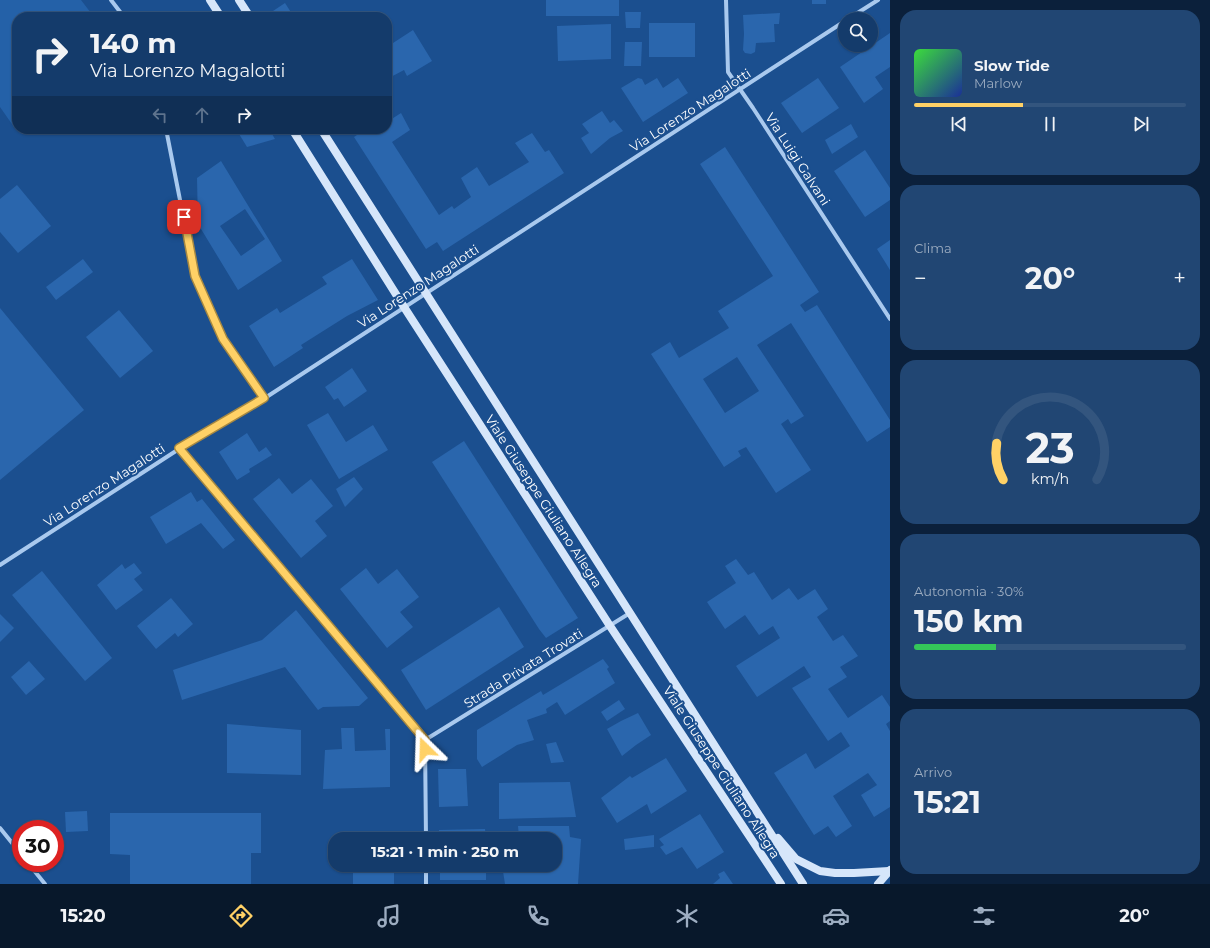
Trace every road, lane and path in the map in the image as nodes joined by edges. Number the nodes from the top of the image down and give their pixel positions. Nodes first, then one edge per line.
1 (111, 0) edge
2 (210, 0) edge
3 (239, 0) edge
4 (726, 0) edge
5 (878, 0) edge
6 (120, 12) edge
7 (218, 12) edge
8 (247, 12) edge
9 (859, 12) edge
10 (838, 26) edge
11 (740, 89) junction
12 (167, 134) edge
13 (295, 134) edge
14 (325, 134) edge
15 (426, 293) junction
16 (404, 307) junction
17 (889, 316) edge
18 (264, 398) junction
19 (179, 448) junction
20 (0, 565) edge
21 (630, 613) junction
22 (610, 626) junction
23 (425, 740) junction
24 (0, 828) edge
25 (768, 830) junction
26 (426, 832) edge
27 (12, 843) edge
28 (889, 870) edge
29 (35, 872) edge
30 (426, 872) edge
31 (45, 884) edge
32 (426, 884) edge
33 (781, 884) edge
34 (803, 884) edge
35 (878, 884) edge

1 - 6 street
2 - 7 street
3 - 8 street
4 - 11 street, Via Luigi Galvani
5 - 9 street
10 - 11 street, Via Lorenzo Magalotti
11 - 15 street, Via Lorenzo Magalotti
11 - 17 street, Via Luigi Galvani
12 - 18 street
13 - 16 street, Viale Giuseppe Giuliano Allegra
14 - 15 street, Viale Giuseppe Giuliano Allegra
15 - 16 street, Via Lorenzo Magalotti
15 - 21 street, Viale Giuseppe Giuliano Allegra
16 - 18 street, Via Lorenzo Magalotti
16 - 22 street, Viale Giuseppe Giuliano Allegra
18 - 19 street, Via Lorenzo Magalotti
19 - 20 street, Via Lorenzo Magalotti
19 - 23 street
21 - 22 street, Strada Privata Trovati
21 - 25 street, Viale Giuseppe Giuliano Allegra
22 - 23 street, Strada Privata Trovati
22 - 33 street, Viale Giuseppe Giuliano Allegra
23 - 26 street
24 - 27 street
25 - 28 street
25 - 34 street, Viale Giuseppe Giuliano Allegra
28 - 35 street
29 - 31 street
30 - 32 street

